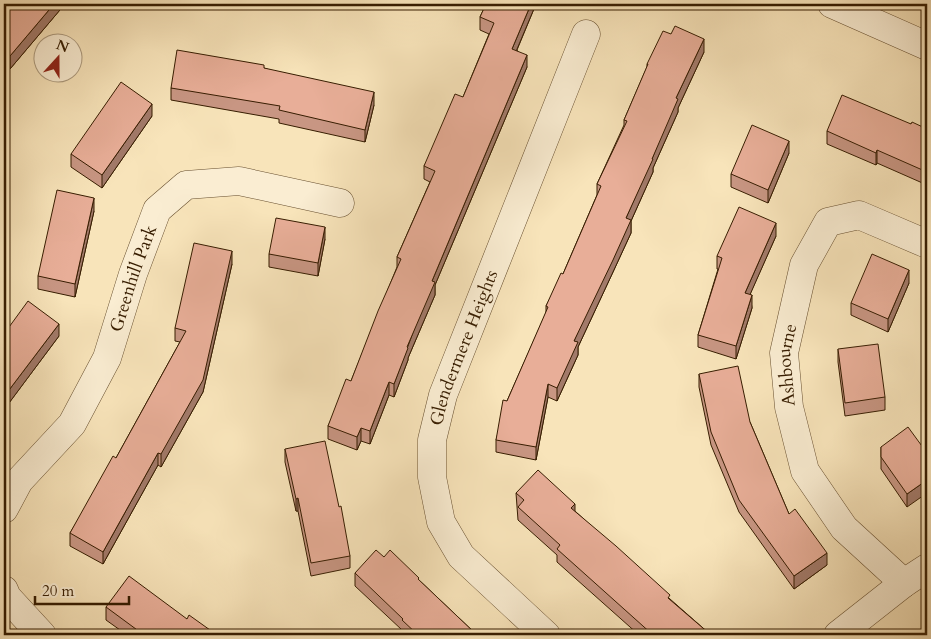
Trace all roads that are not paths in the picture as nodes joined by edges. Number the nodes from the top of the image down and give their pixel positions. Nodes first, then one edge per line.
1 (832, 4) edge
2 (586, 34) dead end
3 (927, 46) edge
4 (340, 203) dead end
5 (927, 244) edge
6 (4, 509) edge
7 (927, 568) edge
8 (904, 583) junction
9 (4, 590) edge
10 (42, 635) edge
11 (546, 635) edge
12 (838, 635) edge

1 - 3 street
2 - 11 street, Glendermere Heights
4 - 6 street, Greenhill Park
5 - 8 street, Ashbourne
7 - 8 street
8 - 12 street
9 - 10 street

